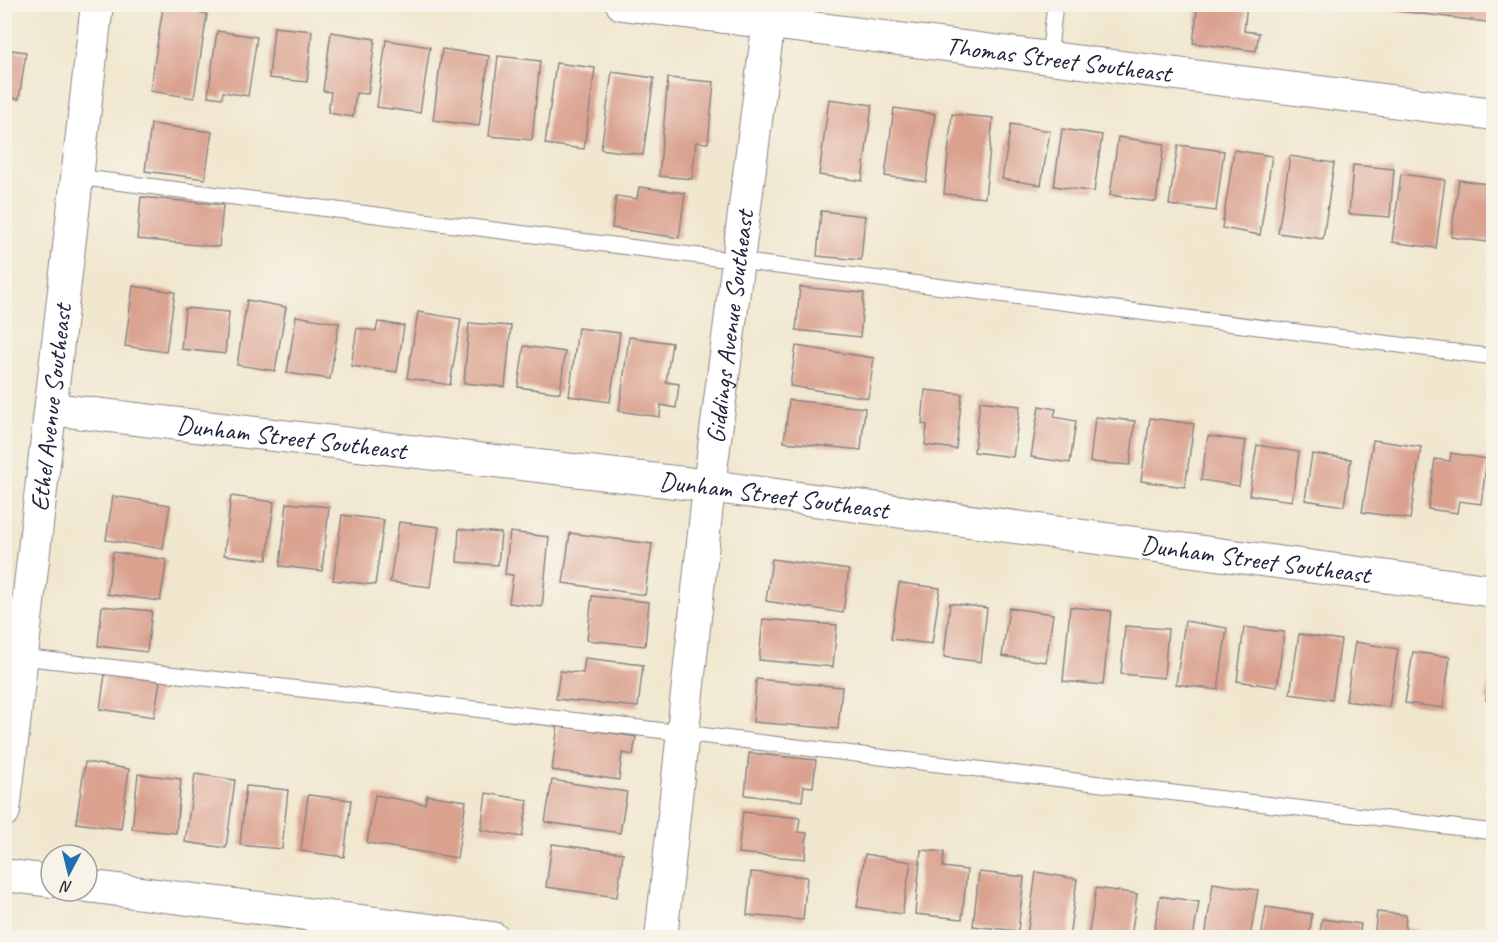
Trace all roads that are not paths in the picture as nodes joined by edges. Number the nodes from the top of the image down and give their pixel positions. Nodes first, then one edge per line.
1 (97, 4) edge
2 (622, 4) edge
3 (1055, 4) edge
4 (770, 14) edge
5 (1049, 58) junction
6 (1494, 114) edge
7 (77, 177) junction
8 (738, 259) junction
9 (1494, 357) edge
10 (51, 409) junction
11 (709, 486) junction
12 (1494, 591) edge
13 (22, 657) junction
14 (683, 733) junction
15 (4, 811) edge
16 (1494, 832) edge
17 (4, 875) edge
18 (39, 879) edge
19 (99, 888) edge
20 (493, 938) edge
21 (662, 938) edge

1 - 7 street, Ethel Avenue Southeast
2 - 4 street, Thomas Street Southeast
3 - 5 lane
4 - 5 street, Thomas Street Southeast
4 - 8 street, Giddings Avenue Southeast
5 - 6 street, Thomas Street Southeast
7 - 8 lane
7 - 10 street, Ethel Avenue Southeast
8 - 9 lane
8 - 11 street, Giddings Avenue Southeast
10 - 11 street, Dunham Street Southeast
10 - 13 street, Ethel Avenue Southeast
11 - 12 street, Dunham Street Southeast
11 - 14 street, Giddings Avenue Southeast
13 - 14 lane
13 - 15 street, Ethel Avenue Southeast
14 - 16 lane
14 - 21 street, Giddings Avenue Southeast
17 - 18 street
19 - 20 street

